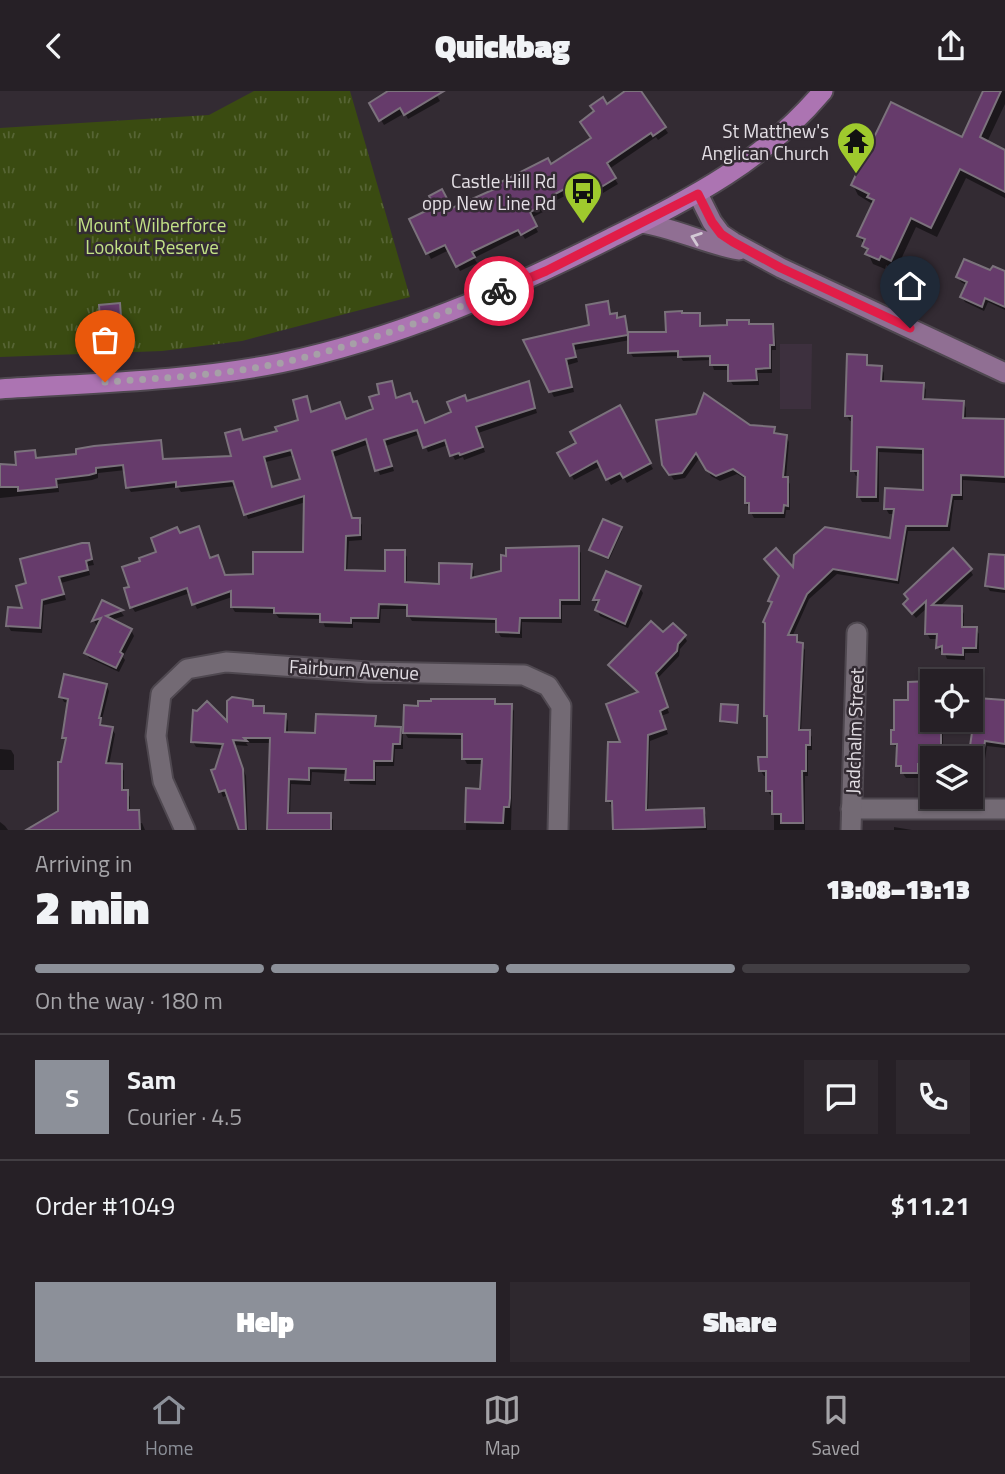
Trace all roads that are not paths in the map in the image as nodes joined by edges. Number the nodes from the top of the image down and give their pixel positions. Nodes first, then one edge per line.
1 (823, 91) edge
2 (698, 194) junction
3 (642, 223) junction
4 (750, 252) junction
5 (1005, 373) edge
6 (0, 389) edge
7 (857, 633) dead end
8 (851, 809) junction
9 (1005, 809) edge
10 (185, 830) edge
11 (558, 830) edge
12 (851, 830) edge

1 - 2 main road
2 - 3 main road
2 - 4 main road
4 -> 3 main road
3 - 6 main road
4 - 5 main road
7 - 8 street, Jadchalm Street
8 - 9 street
8 - 12 street, Jadchalm Street
10 - 11 street, Fairburn Avenue

